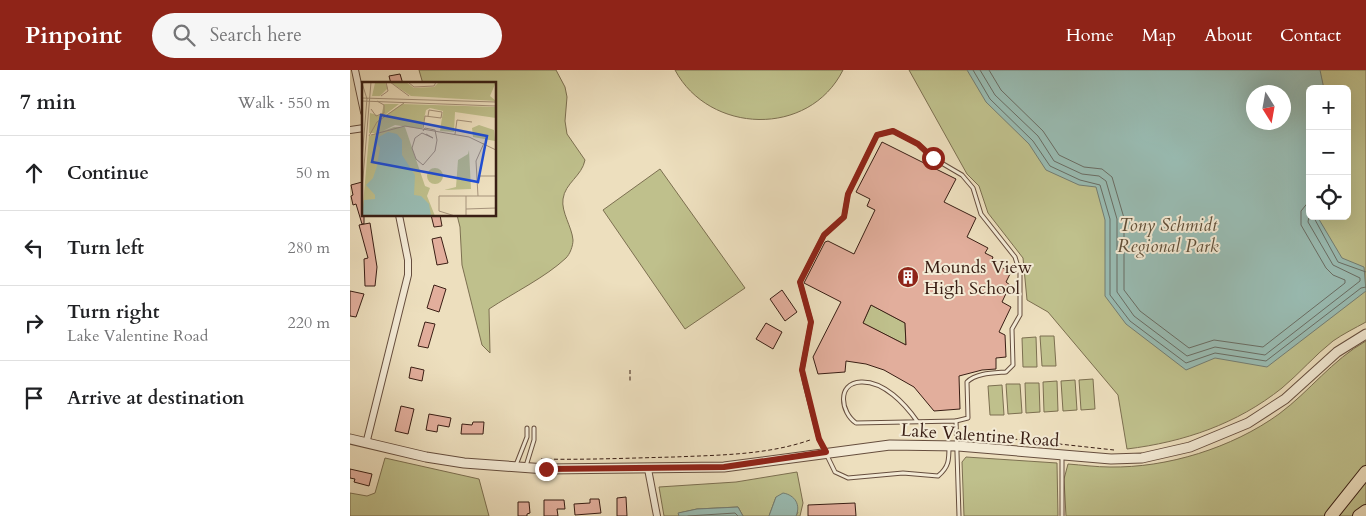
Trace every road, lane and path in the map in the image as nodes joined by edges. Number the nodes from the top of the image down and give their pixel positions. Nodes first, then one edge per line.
1 (354, 70) edge
2 (362, 104) edge
3 (399, 216) edge
4 (1366, 334) edge
5 (630, 370) dead end
6 (630, 383) dead end
7 (917, 421) junction
8 (956, 421) junction
9 (527, 428) dead end
10 (534, 428) dead end
11 (968, 434) dead end
12 (350, 439) edge
13 (810, 440) dead end
14 (366, 444) junction
15 (953, 446) junction
16 (1117, 450) dead end
17 (826, 452) junction
18 (1062, 456) junction
19 (526, 465) junction
20 (515, 469) junction
21 (648, 469) junction
22 (1366, 472) edge
23 (1366, 511) edge
24 (657, 516) edge
25 (959, 516) edge
26 (1062, 516) edge
27 (1331, 516) edge
28 (1358, 516) edge

1 - 2 street
3 - 14 street
4 - 18 street, Lake Valentine Road
5 - 6 path
7 - 7 lane
7 - 8 lane
8 - 15 lane
8 - 17 lane
9 - 20 lane
10 - 19 lane
11 - 16 path
12 - 14 street, Lake Valentine Road
13 - 19 path
14 - 20 street, Lake Valentine Road
15 - 17 street, Lake Valentine Road
15 - 17 lane
15 - 18 street, Lake Valentine Road
15 - 25 lane
17 - 21 street, Lake Valentine Road
18 - 26 lane
19 - 20 street, Lake Valentine Road
19 - 21 street, Lake Valentine Road
21 - 24 street
22 - 27 highway
23 - 28 highway

